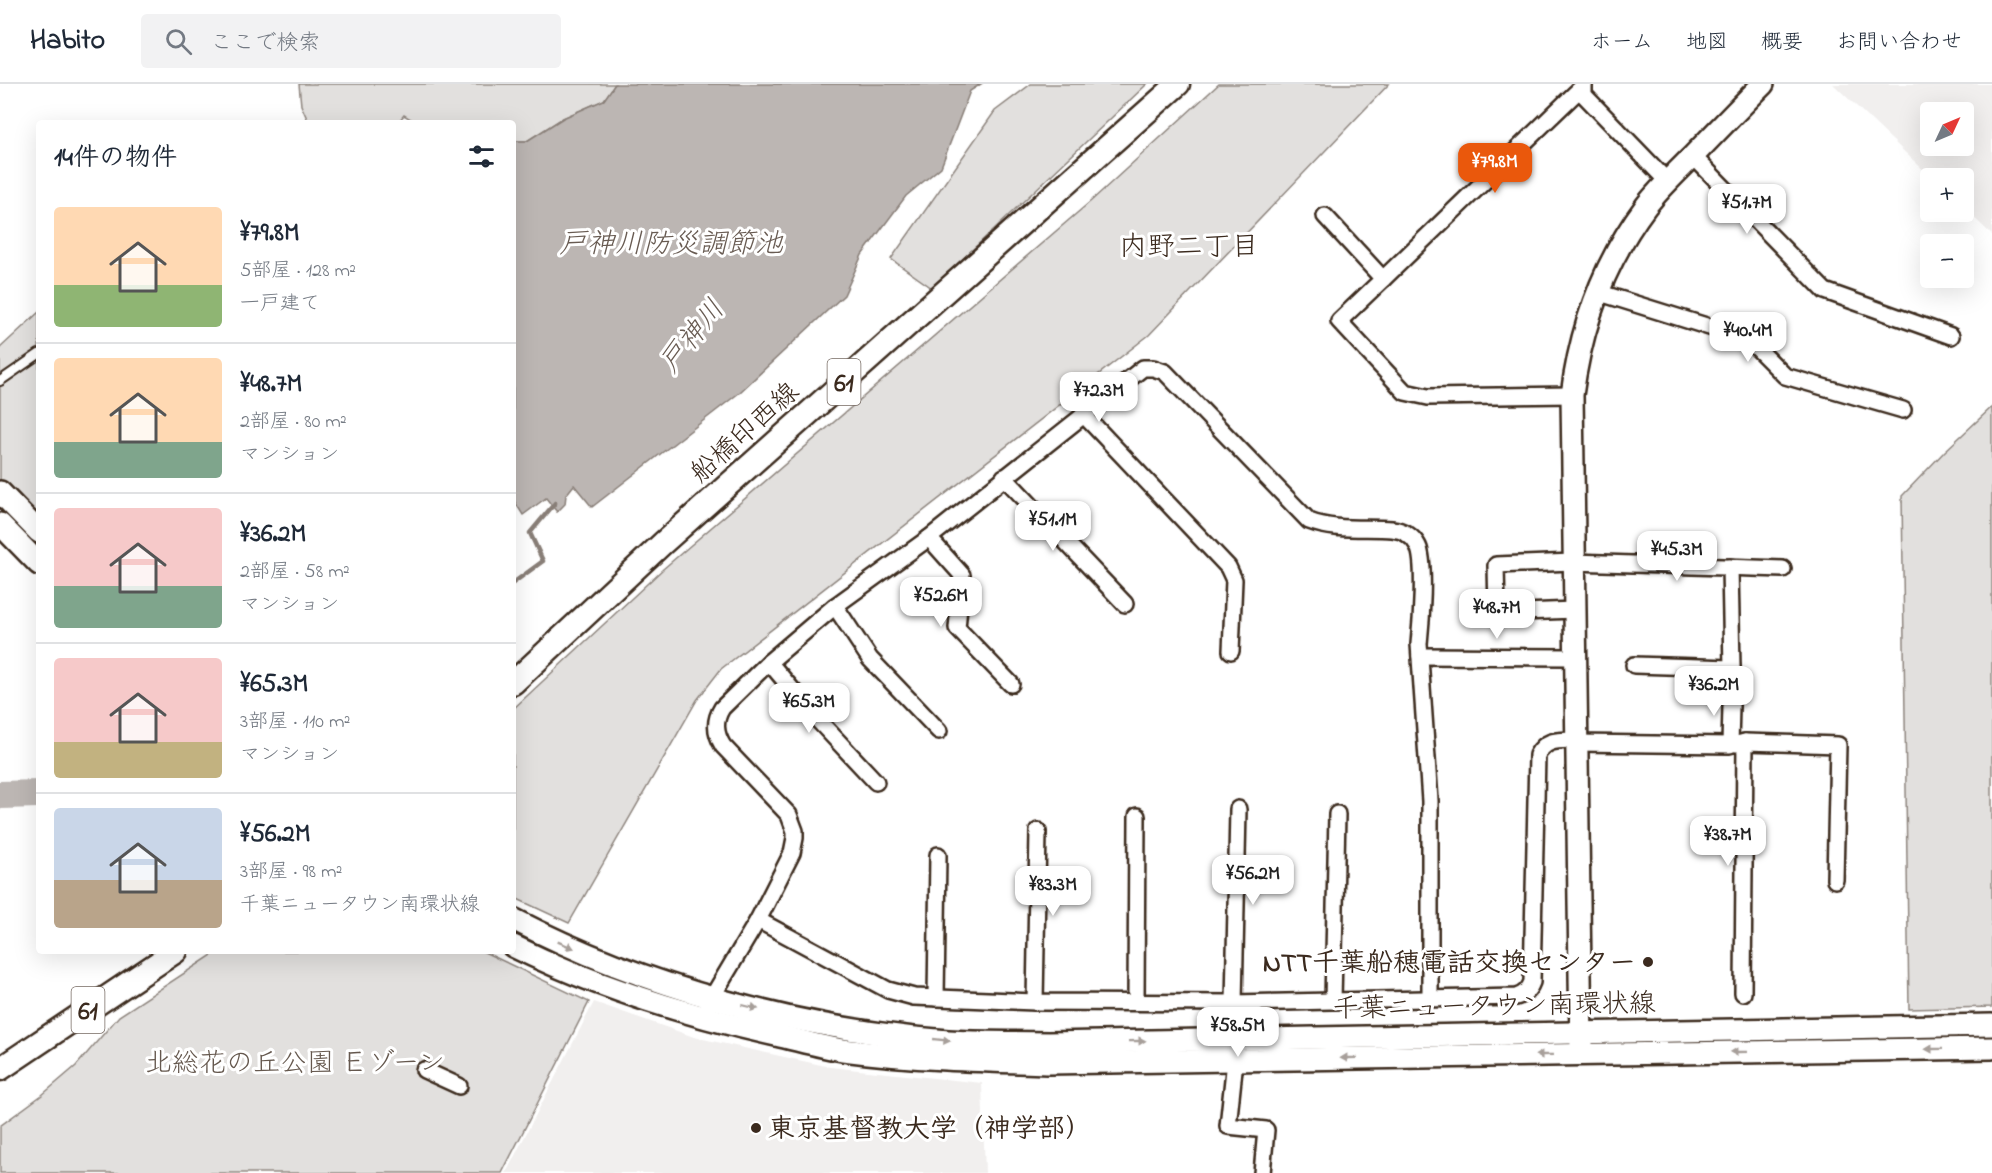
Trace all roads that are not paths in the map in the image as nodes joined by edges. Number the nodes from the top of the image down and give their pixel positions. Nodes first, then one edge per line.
1 (1178, 84) edge
2 (1762, 84) edge
3 (1584, 85) edge
4 (1693, 156) junction
5 (1667, 181) junction
6 (1325, 216) dead end
7 (1383, 279) junction
8 (1598, 292) junction
9 (1951, 336) dead end
10 (36, 356) edge
11 (0, 381) edge
12 (1572, 395) junction
13 (1903, 410) dead end
14 (1083, 414) junction
15 (1004, 477) junction
16 (0, 492) edge
17 (0, 524) edge
18 (36, 529) edge
19 (929, 538) junction
20 (36, 561) edge
21 (1573, 562) junction
22 (1730, 567) junction
23 (1783, 569) dead end
24 (1125, 604) dead end
25 (835, 606) junction
26 (1574, 610) junction
27 (1231, 651) dead end
28 (1420, 656) junction
29 (1574, 657) junction
30 (769, 662) junction
31 (1634, 665) dead end
32 (1732, 668) junction
33 (516, 680) edge
34 (1011, 684) dead end
35 (939, 731) dead end
36 (1576, 742) junction
37 (1738, 743) junction
38 (876, 782) dead end
39 (1238, 809) dead end
40 (1337, 814) dead end
41 (1137, 816) dead end
42 (1038, 831) dead end
43 (938, 855) dead end
44 (1835, 880) dead end
45 (758, 920) junction
46 (516, 921) edge
47 (516, 948) edge
48 (172, 954) edge
49 (1743, 993) dead end
50 (711, 998) junction
51 (936, 998) junction
52 (1430, 999) junction
53 (1333, 1001) junction
54 (1035, 1002) junction
55 (1136, 1002) junction
56 (1234, 1003) junction
57 (700, 1017) junction
58 (1992, 1024) edge
59 (1581, 1032) junction
60 (1992, 1048) edge
61 (1237, 1050) junction
62 (1581, 1055) junction
63 (0, 1069) edge
64 (424, 1071) dead end
65 (459, 1086) dead end
66 (1262, 1173) edge

1 - 33 main road, 船橋印西線 / 61
2 - 4 main road
3 - 5 street
3 - 7 street
4 - 5 main road
4 - 9 street
5 - 8 main road
6 - 7 street
7 - 12 street
8 - 12 main road
8 - 13 street
10 - 11 lane
12 - 21 main road
14 - 15 street
14 - 27 street
14 - 28 street
15 - 19 street
15 - 24 street
16 - 18 main road
17 - 20 main road
19 - 25 street
19 - 34 street
21 - 22 street
21 - 26 main road
21 - 26 street
22 - 23 street
22 - 32 street
25 - 30 street
25 - 35 street
26 - 29 main road
28 - 29 street
28 - 52 street
29 - 36 main road
30 - 38 street
30 - 45 street
31 - 32 street
32 - 37 street
36 - 37 street
36 - 52 street
36 - 59 main road
37 - 44 street
37 - 49 street
39 - 56 street
40 - 53 street
41 - 55 street
42 - 54 street
43 - 51 street
45 - 50 street
45 - 51 street
46 -> 50 main road, 千葉ニュータウン南環状線
47 - 57 main road, 千葉ニュータウン南環状線
48 - 63 main road, 61
50 - 57 street
50 -> 61 main road, 千葉ニュータウン南環状線
51 - 54 street
52 - 53 street
53 - 56 street
54 - 55 street
55 - 56 street
57 - 61 main road, 千葉ニュータウン南環状線
58 - 59 main road, 千葉ニュータウン南環状線
59 - 61 main road, 千葉ニュータウン南環状線
59 - 62 main road
60 -> 62 main road, 千葉ニュータウン南環状線
62 -> 61 main road, 千葉ニュータウン南環状線
61 - 66 street
64 - 65 street

